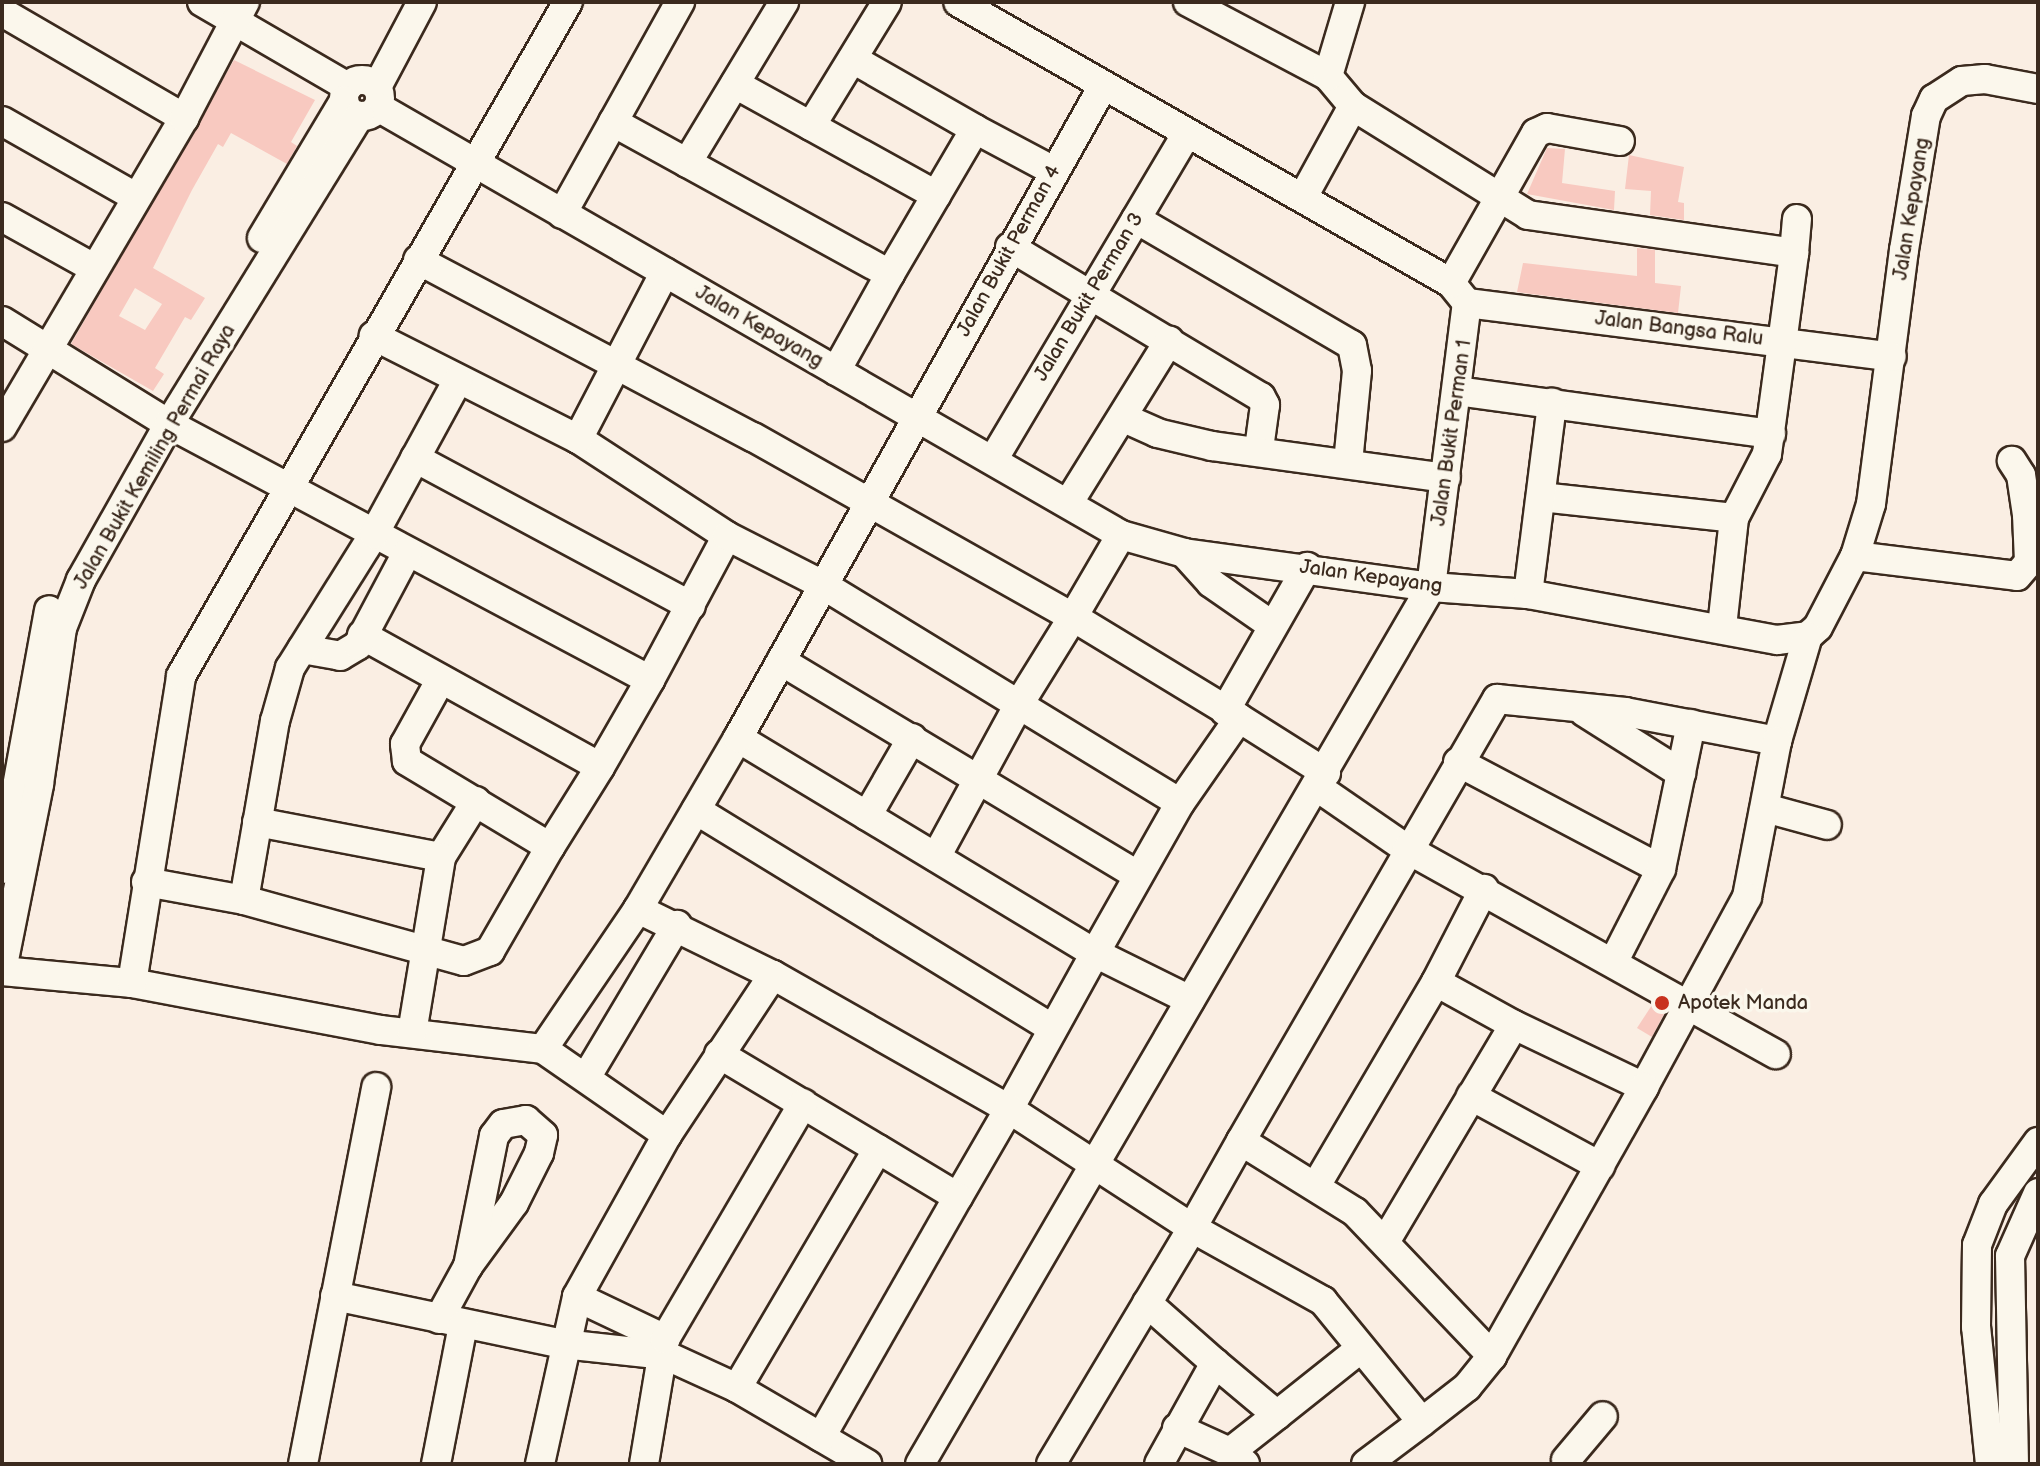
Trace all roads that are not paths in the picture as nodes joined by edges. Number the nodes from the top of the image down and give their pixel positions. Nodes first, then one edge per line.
1 (202, 2) edge
2 (402, 2) edge
3 (422, 2) edge
4 (568, 2) edge
5 (680, 2) edge
6 (887, 2) edge
7 (958, 2) edge
8 (1188, 2) edge
9 (1350, 2) edge
10 (771, 6) edge
11 (239, 11) edge
12 (2, 12) edge
13 (853, 59) junction
14 (1328, 76) junction
15 (735, 84) junction
16 (1103, 86) junction
17 (2038, 89) edge
18 (361, 96) junction
19 (1353, 106) junction
20 (184, 118) junction
21 (2, 121) edge
22 (613, 122) junction
23 (811, 126) junction
24 (975, 129) junction
25 (1186, 135) junction
26 (1620, 141) dead end
27 (475, 163) junction
28 (687, 163) junction
29 (1054, 171) junction
30 (936, 195) junction
31 (136, 197) junction
32 (1303, 197) junction
33 (1499, 198) junction
34 (562, 214) junction
35 (2, 217) edge
36 (1136, 219) junction
37 (1797, 219) dead end
38 (1010, 247) junction
39 (1794, 253) junction
40 (418, 260) junction
41 (94, 268) junction
42 (665, 272) junction
43 (890, 274) junction
44 (1459, 293) junction
45 (1091, 294) junction
46 (2, 321) edge
47 (374, 336) junction
48 (1169, 341) junction
49 (1782, 342) junction
50 (49, 348) junction
51 (1892, 357) junction
52 (618, 367) junction
53 (836, 371) junction
54 (458, 380) junction
55 (1457, 391) junction
56 (1552, 403) junction
57 (917, 416) junction
58 (1124, 418) junction
59 (161, 419) junction
60 (2, 427) edge
61 (1771, 434) junction
62 (578, 439) junction
63 (1259, 449) junction
64 (415, 458) junction
65 (993, 460) junction
66 (2012, 461) dead end
67 (1348, 463) junction
68 (1446, 478) junction
69 (288, 485) junction
70 (1541, 497) junction
71 (870, 502) junction
72 (1069, 502) junction
73 (1734, 518) junction
74 (374, 534) junction
75 (1121, 535) junction
76 (727, 536) junction
77 (407, 553) junction
78 (1184, 553) junction
79 (1855, 556) junction
80 (1307, 567) junction
81 (823, 585) junction
82 (1431, 587) junction
83 (1528, 594) junction
84 (691, 606) junction
85 (1073, 617) junction
86 (1273, 626) junction
87 (1722, 627) junction
88 (362, 635) junction
89 (1808, 636) junction
90 (302, 649) junction
91 (781, 661) junction
92 (441, 679) junction
93 (650, 680) junction
94 (1019, 704) junction
95 (1576, 707) junction
96 (1232, 714) junction
97 (1691, 724) junction
98 (738, 738) junction
99 (912, 738) junction
100 (1777, 741) junction
101 (1458, 762) junction
102 (600, 767) junction
103 (1681, 773) junction
104 (981, 779) junction
105 (1321, 780) junction
106 (476, 801) junction
107 (1180, 803) junction
108 (1765, 808) junction
109 (696, 810) junction
110 (867, 816) junction
111 (257, 822) junction
112 (1827, 825) dead end
113 (550, 847) junction
114 (1407, 849) junction
115 (441, 857) junction
116 (936, 857) junction
117 (2, 869) edge
118 (1661, 869) junction
119 (1137, 875) junction
120 (146, 882) junction
121 (1484, 889) junction
122 (244, 900) junction
123 (638, 909) junction
124 (677, 925) junction
125 (425, 951) junction
126 (1095, 953) junction
127 (1614, 961) junction
128 (2, 970) edge
129 (773, 975) junction
130 (1436, 982) junction
131 (132, 983) junction
132 (1190, 1000) junction
133 (1690, 1004) junction
134 (1514, 1025) junction
135 (1050, 1027) junction
136 (412, 1033) junction
137 (543, 1049) junction
138 (719, 1054) junction
139 (1776, 1054) dead end
140 (587, 1076) junction
141 (376, 1087) dead end
142 (1644, 1087) junction
143 (1471, 1096) junction
144 (803, 1104) junction
145 (1009, 1109) junction
146 (667, 1135) junction
147 (1241, 1141) junction
148 (2038, 1142) edge
149 (878, 1149) junction
150 (1600, 1166) junction
151 (1094, 1167) junction
152 (1317, 1184) junction
153 (2038, 1193) edge
154 (958, 1197) junction
155 (1192, 1228) junction
156 (1385, 1242) junction
157 (468, 1266) dead end
158 (335, 1296) junction
159 (577, 1297) junction
160 (1147, 1303) junction
161 (451, 1322) junction
162 (563, 1344) junction
163 (665, 1347) junction
164 (1360, 1349) junction
165 (1492, 1356) junction
166 (1215, 1363) junction
167 (737, 1388) junction
168 (1277, 1415) junction
169 (1603, 1416) dead end
170 (1422, 1422) junction
171 (1177, 1428) junction
172 (821, 1437) junction
173 (1238, 1458) edge
174 (1567, 1463) edge
175 (303, 1464) edge
176 (436, 1464) edge
177 (540, 1464) edge
178 (644, 1464) edge
179 (867, 1464) edge
180 (920, 1464) edge
181 (1051, 1464) edge
182 (1159, 1464) edge
183 (1366, 1464) edge
184 (1990, 1464) edge
185 (2014, 1464) edge

1 - 11 street, Jalan Kepayang
2 - 18 street
3 - 18 street
4 - 27 street
5 - 22 street
6 - 13 street
7 - 16 street
8 - 14 street
9 - 14 street
10 - 15 street
11 - 18 street, Jalan Kepayang
11 - 20 street
12 - 20 street
13 - 23 street
13 - 24 street
14 - 19 street
15 - 23 street
15 - 28 street
16 - 25 street
16 - 29 street, Jalan Bukit Perman 4
17 - 51 street, Jalan Kepayang
18 - 27 street, Jalan Kepayang
18 - 59 street, Jalan Bukit Kemiling Permai Raya
19 - 32 street
19 - 33 street
20 - 31 street
21 - 31 street
22 - 28 street
22 - 34 street
23 - 30 street
24 - 29 street
24 - 30 street
25 - 32 street
25 - 36 street, Jalan Bukit Perman 3
26 - 33 street
27 - 34 street, Jalan Kepayang
27 - 40 street
28 - 43 street
29 - 38 street, Jalan Bukit Perman 4
30 - 43 street
31 - 41 street
32 - 44 street
33 - 39 street
33 - 44 street
34 - 42 street, Jalan Kepayang
35 - 41 street
36 - 45 street, Jalan Bukit Perman 3
36 - 67 street
37 - 39 street
38 - 45 street
38 - 57 street, Jalan Bukit Perman 4
39 - 49 street
40 - 47 street
40 - 52 street
41 - 50 street
42 - 52 street
42 - 53 street, Jalan Kepayang
43 - 53 street
44 - 49 street, Jalan Bangsa Ralu
44 - 55 street, Jalan Bukit Perman 1
45 - 48 street
45 - 65 street, Jalan Bukit Perman 3
46 - 50 street
47 - 54 street
47 - 69 street
48 - 58 street
48 - 63 street
49 - 51 street, Jalan Bangsa Ralu
49 - 61 street
50 - 59 street
50 - 60 street
51 - 79 street, Jalan Kepayang
52 - 62 street
52 - 71 street
53 - 57 street, Jalan Kepayang
54 - 62 street
54 - 64 street
55 - 56 street
55 - 68 street, Jalan Bukit Perman 1
56 - 61 street
56 - 70 street
57 - 65 street, Jalan Kepayang
57 - 71 street, Jalan Bukit Perman 4
58 - 63 street
58 - 72 street
59 - 69 street
59 - 117 street, Jalan Bukit Kemiling Permai Raya
59 - 128 street, Jalan Bukit Kemiling Permai Raya
61 - 73 street
62 - 76 street
63 - 67 street
64 - 74 street
64 - 84 street
65 - 72 street, Jalan Kepayang
66 - 79 street
67 - 68 street
68 - 82 street, Jalan Bukit Perman 1
69 - 74 street
69 - 120 street
70 - 73 street
70 - 83 street
71 - 81 street, Jalan Bukit Perman 4
71 - 85 street
72 - 75 street, Jalan Kepayang
73 - 87 street
74 - 77 street
74 - 90 street
75 - 78 street, Jalan Kepayang
75 - 85 street
76 - 81 street
76 - 84 street
77 - 88 street
77 - 93 street
78 - 80 street, Jalan Kepayang
78 - 86 street
79 - 89 street, Jalan Kepayang
80 - 82 street, Jalan Kepayang
80 - 86 street
81 - 91 street, Jalan Bukit Perman 4
81 - 94 street
82 - 83 street, Jalan Kepayang
82 - 105 street
83 - 87 street, Jalan Kepayang
84 - 93 street
85 - 94 street
85 - 96 street
86 - 96 street
87 - 89 street, Jalan Kepayang
88 - 90 street
88 - 92 street
89 - 100 street
90 - 111 street
91 - 98 street, Jalan Bukit Perman 4
91 - 99 street
92 - 102 street
92 - 106 street
93 - 102 street
94 - 104 street
94 - 107 street
95 - 97 street
95 - 101 street
95 - 103 street
96 - 105 street
96 - 107 street
97 - 100 street
97 - 103 street
98 - 109 street, Jalan Bukit Perman 4
98 - 110 street
99 - 104 street
99 - 110 street
100 - 108 street
101 - 114 street
101 - 118 street
102 - 113 street
103 - 118 street
104 - 116 street
104 - 119 street
105 - 114 street
105 - 132 street
106 - 113 street
106 - 115 street
107 - 119 street
108 - 112 street
108 - 133 street
109 - 123 street, Jalan Bukit Perman 4
109 - 135 street
110 - 116 street
111 - 115 street
111 - 122 street
113 - 125 street
114 - 121 street
114 - 147 street
115 - 125 street
116 - 126 street
118 - 127 street
119 - 126 street
120 - 122 street
120 - 131 street
121 - 127 street
121 - 130 street
122 - 125 street
123 - 124 street
123 - 137 street, Jalan Bukit Perman 4
124 - 129 street
124 - 140 street
125 - 136 street
126 - 132 street
126 - 135 street
127 - 133 street
128 - 131 street
129 - 138 street
129 - 145 street
130 - 134 street
130 - 152 street
131 - 136 street
132 - 151 street
133 - 139 street
133 - 142 street
134 - 142 street
134 - 143 street
135 - 145 street
136 - 137 street
137 - 140 street
138 - 144 street
138 - 146 street
140 - 146 street
141 - 158 street
142 - 150 street
143 - 150 street
143 - 156 street
144 - 149 street
144 - 163 street
145 - 151 street
145 - 154 street
146 - 159 street
147 - 152 street
147 - 155 street
148 - 184 street
149 - 154 street
149 - 167 street
150 - 165 street
151 - 155 street
151 - 180 street
152 - 156 street
153 - 185 street
154 - 172 street
155 - 160 street
155 - 164 street
156 - 165 street
157 - 161 street
158 - 161 street
158 - 175 street
159 - 162 street
159 - 163 street
160 - 166 street
160 - 181 street
161 - 162 street
161 - 176 street
162 - 163 street
162 - 177 street
163 - 167 street
163 - 178 street
164 - 168 street
164 - 170 street
165 - 170 street
166 - 168 street
166 - 171 street
167 - 172 street
168 - 173 street
169 - 174 street
170 - 183 street
171 - 173 street
171 - 182 street
172 - 179 street

